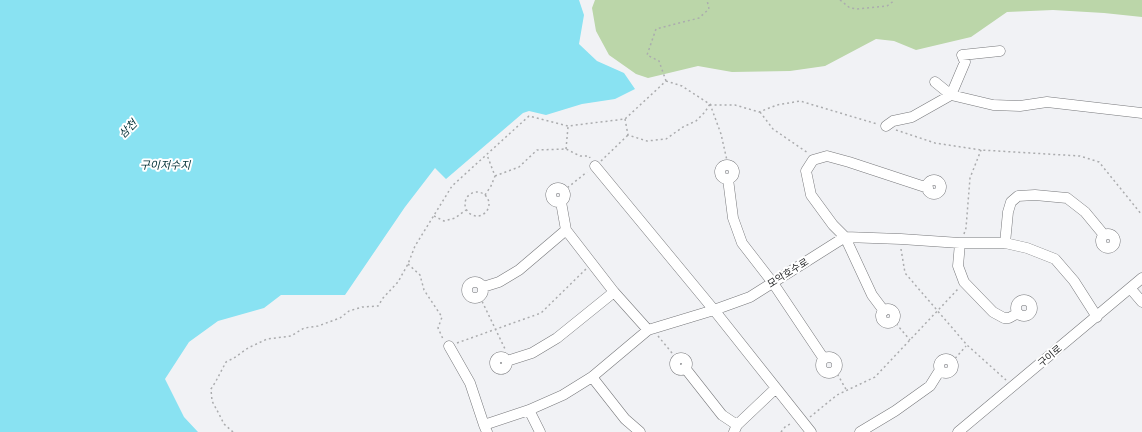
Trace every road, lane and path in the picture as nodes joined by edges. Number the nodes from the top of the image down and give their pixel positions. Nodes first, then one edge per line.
1 (707, 0) edge
2 (840, 0) edge
3 (895, 0) edge
4 (1000, 51) dead end
5 (666, 81) junction
6 (935, 82) dead end
7 (950, 95) junction
8 (710, 104) junction
9 (759, 112) junction
10 (1142, 113) edge
11 (625, 119) junction
12 (568, 126) junction
13 (886, 126) junction
14 (628, 134) junction
15 (566, 149) junction
16 (981, 150) junction
17 (486, 155) junction
18 (818, 158) junction
19 (728, 165) joint
20 (595, 166) junction
21 (495, 176) junction
22 (928, 188) dead end
23 (565, 192) joint
24 (485, 196) junction
25 (466, 210) junction
26 (1142, 215) edge
27 (433, 216) junction
28 (566, 230) junction
29 (1104, 235) dead end
30 (845, 238) junction
31 (901, 239) junction
32 (960, 243) junction
33 (1005, 243) junction
34 (592, 263) junction
35 (408, 264) junction
36 (1142, 278) edge
37 (964, 282) junction
38 (774, 283) junction
39 (1130, 288) junction
40 (481, 292) joint
41 (614, 292) junction
42 (1142, 302) edge
43 (714, 310) junction
44 (937, 312) junction
45 (1018, 313) dead end
46 (1097, 317) junction
47 (893, 320) joint
48 (652, 329) junction
49 (496, 330) junction
50 (910, 340) junction
51 (967, 345) junction
52 (449, 346) junction
53 (677, 359) joint
54 (508, 361) joint
55 (952, 362) joint
56 (835, 370) joint
57 (592, 377) junction
58 (1014, 386) junction
59 (775, 389) junction
60 (847, 391) junction
61 (529, 410) junction
62 (800, 419) junction
63 (486, 428) edge
64 (736, 429) edge
65 (233, 432) edge
66 (540, 432) edge
67 (640, 432) edge
68 (781, 432) edge
69 (811, 432) edge
70 (860, 432) edge
71 (958, 432) edge

1 - 5 path
2 - 3 path
4 - 7 street
5 - 8 path
5 - 11 path
6 - 7 street
7 - 10 street
7 - 13 street
8 - 9 path
8 - 14 path
8 - 19 path
9 - 13 path
9 - 18 path
11 - 12 path
11 - 14 path
12 - 15 path
12 - 17 path
13 - 16 path
14 - 20 path
15 - 20 path
15 - 21 path
16 - 26 path
16 - 32 path
17 - 21 path
17 - 27 path
18 - 22 street
18 - 30 street
19 - 38 street
20 - 23 path
20 - 43 street
21 - 24 path
23 - 28 street
24 - 25 path
24 - 25 path
25 - 27 path
27 - 35 path
28 - 34 street
28 - 40 street
29 - 33 street
30 - 31 street
30 - 38 street, 모악호수로
30 - 47 street
31 - 32 street
31 - 44 path
32 - 33 street
32 - 37 street
33 - 46 street
34 - 41 street
34 - 49 path
35 - 52 path
35 - 65 path
36 - 39 street, 구이로
37 - 44 path
37 - 45 street
38 - 43 street, 모악호수로
38 - 56 street
39 - 42 street
39 - 46 street, 구이로
40 - 49 path
41 - 48 street
41 - 54 street
43 - 48 street, 모악호수로
43 - 59 street
44 - 50 path
44 - 51 path
46 - 58 street, 구이로
47 - 50 path
48 - 53 path
48 - 57 street, 모악호수로
49 - 52 path
49 - 54 path
50 - 60 path
51 - 55 path
51 - 58 path
52 - 63 street
53 - 64 street
55 - 70 street
56 - 60 path
57 - 61 street, 모악호수로
57 - 67 street
58 - 71 street, 구이로
59 - 62 street
59 - 64 street
60 - 62 path
61 - 63 street, 모악호수로
61 - 66 street
62 - 68 path
62 - 69 street

